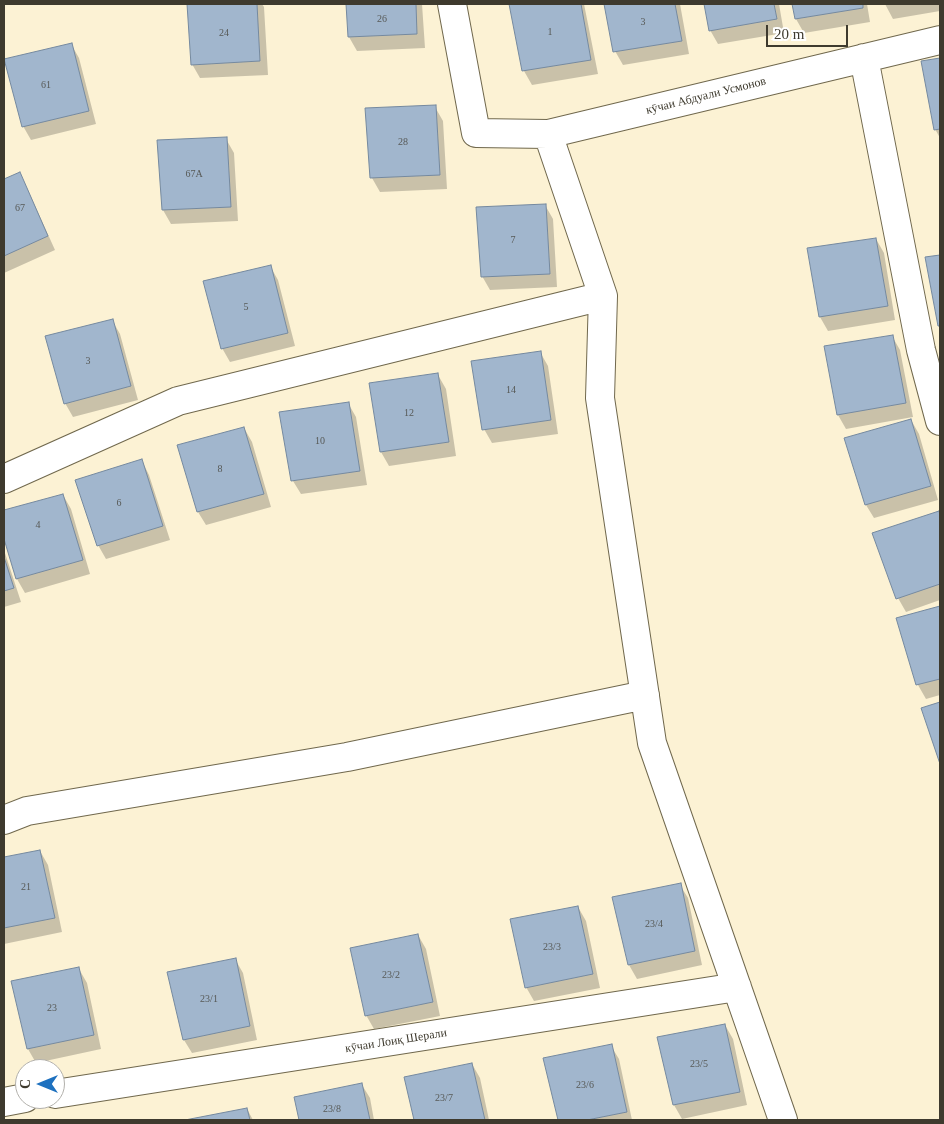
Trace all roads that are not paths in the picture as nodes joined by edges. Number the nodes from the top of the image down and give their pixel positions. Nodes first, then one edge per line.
1 (452, 4) edge
2 (940, 40) edge
3 (864, 58) junction
4 (548, 134) junction
5 (603, 296) junction
6 (932, 364) edge
7 (940, 421) edge
8 (4, 479) edge
9 (645, 695) junction
10 (4, 820) edge
11 (737, 987) junction
12 (65, 1092) edge
13 (783, 1120) edge

1 - 4 street, кӯчаи Абдуали Усмонов
2 - 3 street, кӯчаи Абдуали Усмонов
3 - 4 street, кӯчаи Абдуали Усмонов
3 - 6 street
4 - 5 street
5 - 8 street
5 - 9 street
6 - 7 street
9 - 10 street
9 - 11 street
11 - 12 street, кӯчаи Лоиқ Шерали
11 - 13 street

